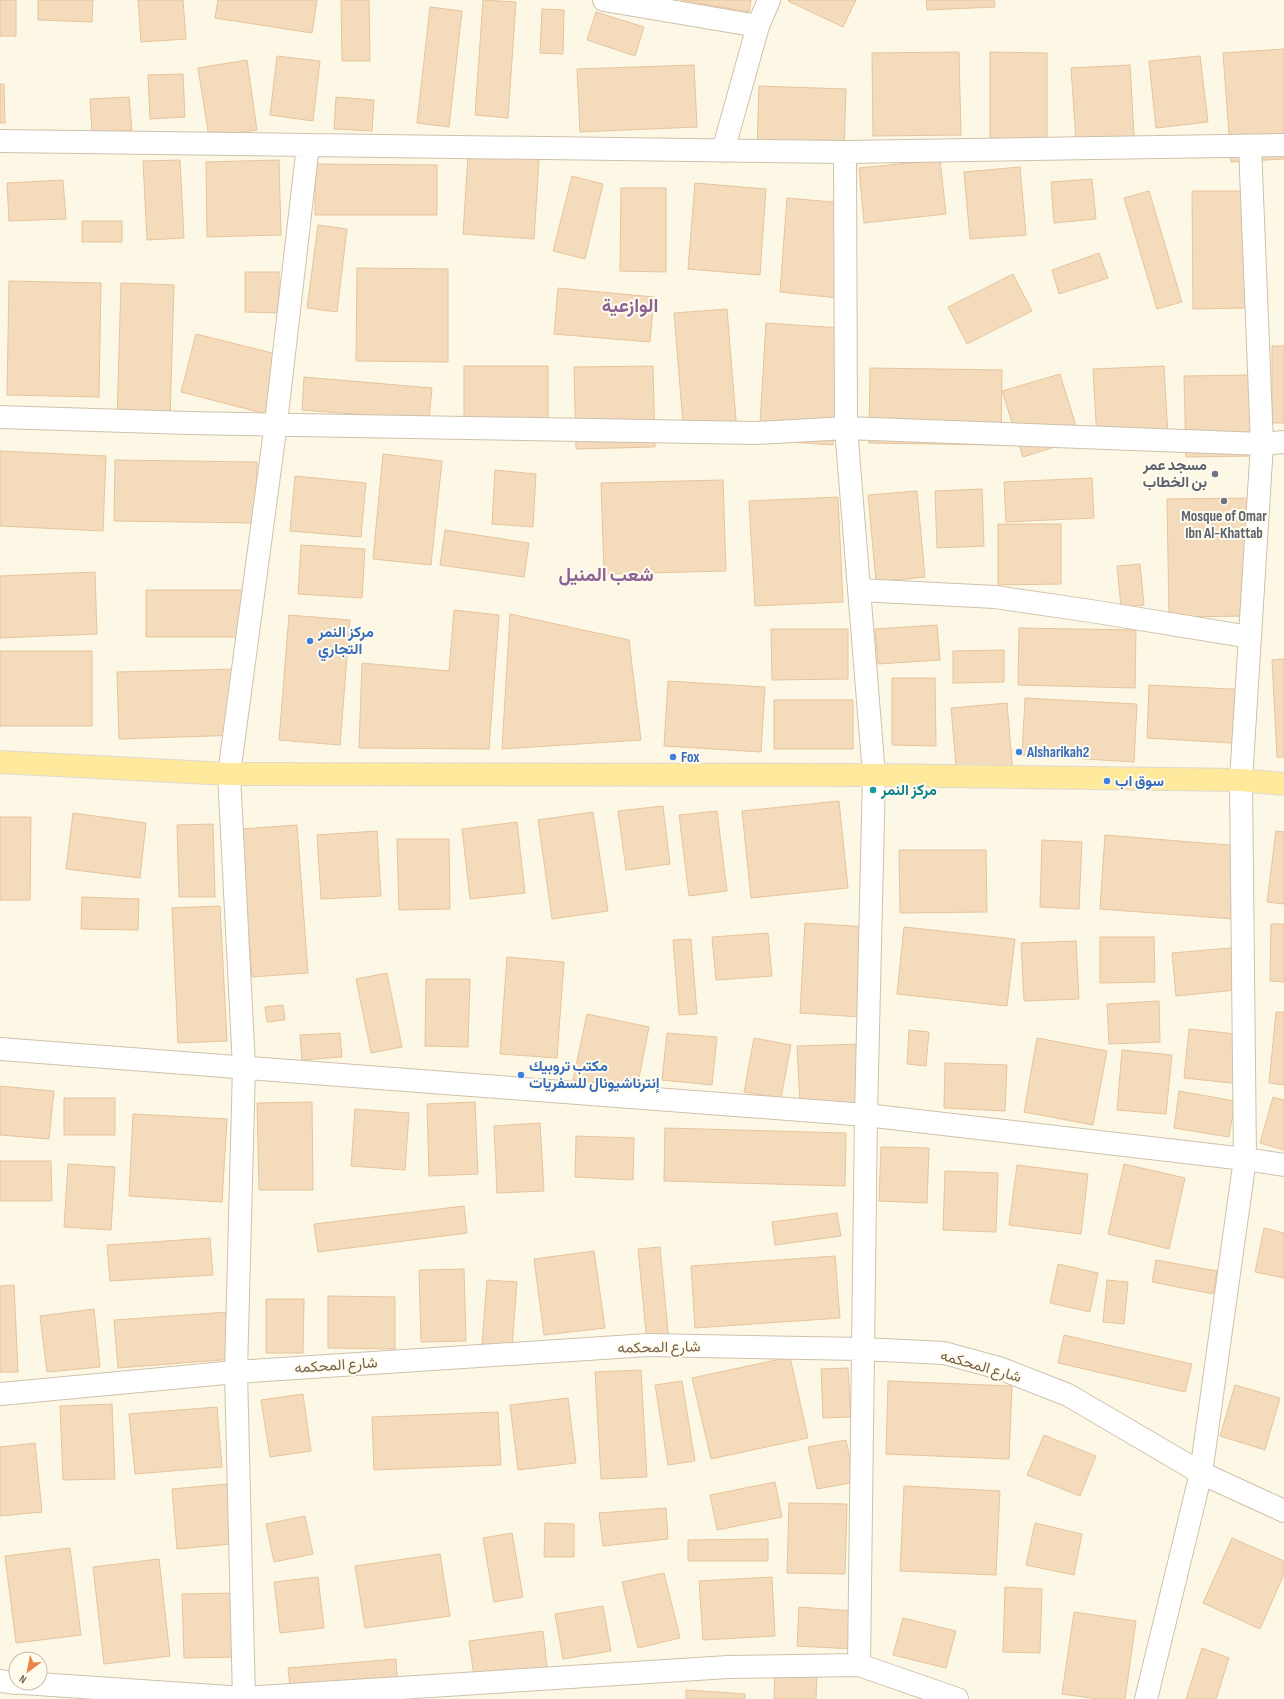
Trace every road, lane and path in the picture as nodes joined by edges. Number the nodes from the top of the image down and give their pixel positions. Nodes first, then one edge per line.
1 (604, 0) edge
2 (769, 0) edge
3 (758, 26) junction
4 (0, 140) edge
5 (308, 145) junction
6 (1284, 145) edge
7 (1250, 146) junction
8 (723, 151) junction
9 (844, 152) junction
10 (0, 417) edge
11 (276, 423) junction
12 (846, 428) junction
13 (1284, 442) edge
14 (1262, 444) junction
15 (859, 590) junction
16 (1250, 637) junction
17 (0, 762) edge
18 (229, 774) junction
19 (874, 775) junction
20 (1241, 780) junction
21 (1284, 784) edge
22 (0, 1049) edge
23 (244, 1068) junction
24 (866, 1115) junction
25 (1245, 1159) junction
26 (1284, 1165) edge
27 (862, 1349) junction
28 (236, 1372) junction
29 (0, 1394) edge
30 (1201, 1473) junction
31 (1284, 1511) edge
32 (858, 1664) junction
33 (48, 1685) edge
34 (930, 1695) edge
35 (244, 1699) edge
36 (957, 1699) edge
37 (1146, 1699) edge

1 - 3 street
2 - 3 street
3 - 8 street
4 - 5 street
5 - 8 street
5 - 11 street
6 - 7 street
7 - 9 street
7 - 14 street
8 - 9 street
9 - 12 street
10 - 11 street
11 - 12 street
11 - 18 street
12 - 14 street
12 - 15 street
13 - 14 street
14 - 16 street
15 - 16 street
15 - 19 street
16 - 20 street
17 - 18 main road
18 - 19 main road
18 - 23 street
19 - 20 main road
19 - 24 street
20 - 21 main road
20 - 25 street
22 - 23 street
23 - 24 street
23 - 28 street
24 - 25 street
24 - 27 street
25 - 26 street
25 - 30 street
27 - 28 street, شارع المحكمه
27 - 30 street, شارع المحكمه
27 - 32 street
28 - 29 street, شارع المحكمه
28 - 35 street
30 - 31 street, شارع المحكمه
30 - 37 street
32 - 34 street
32 - 35 street
33 - 35 street
34 - 36 street

